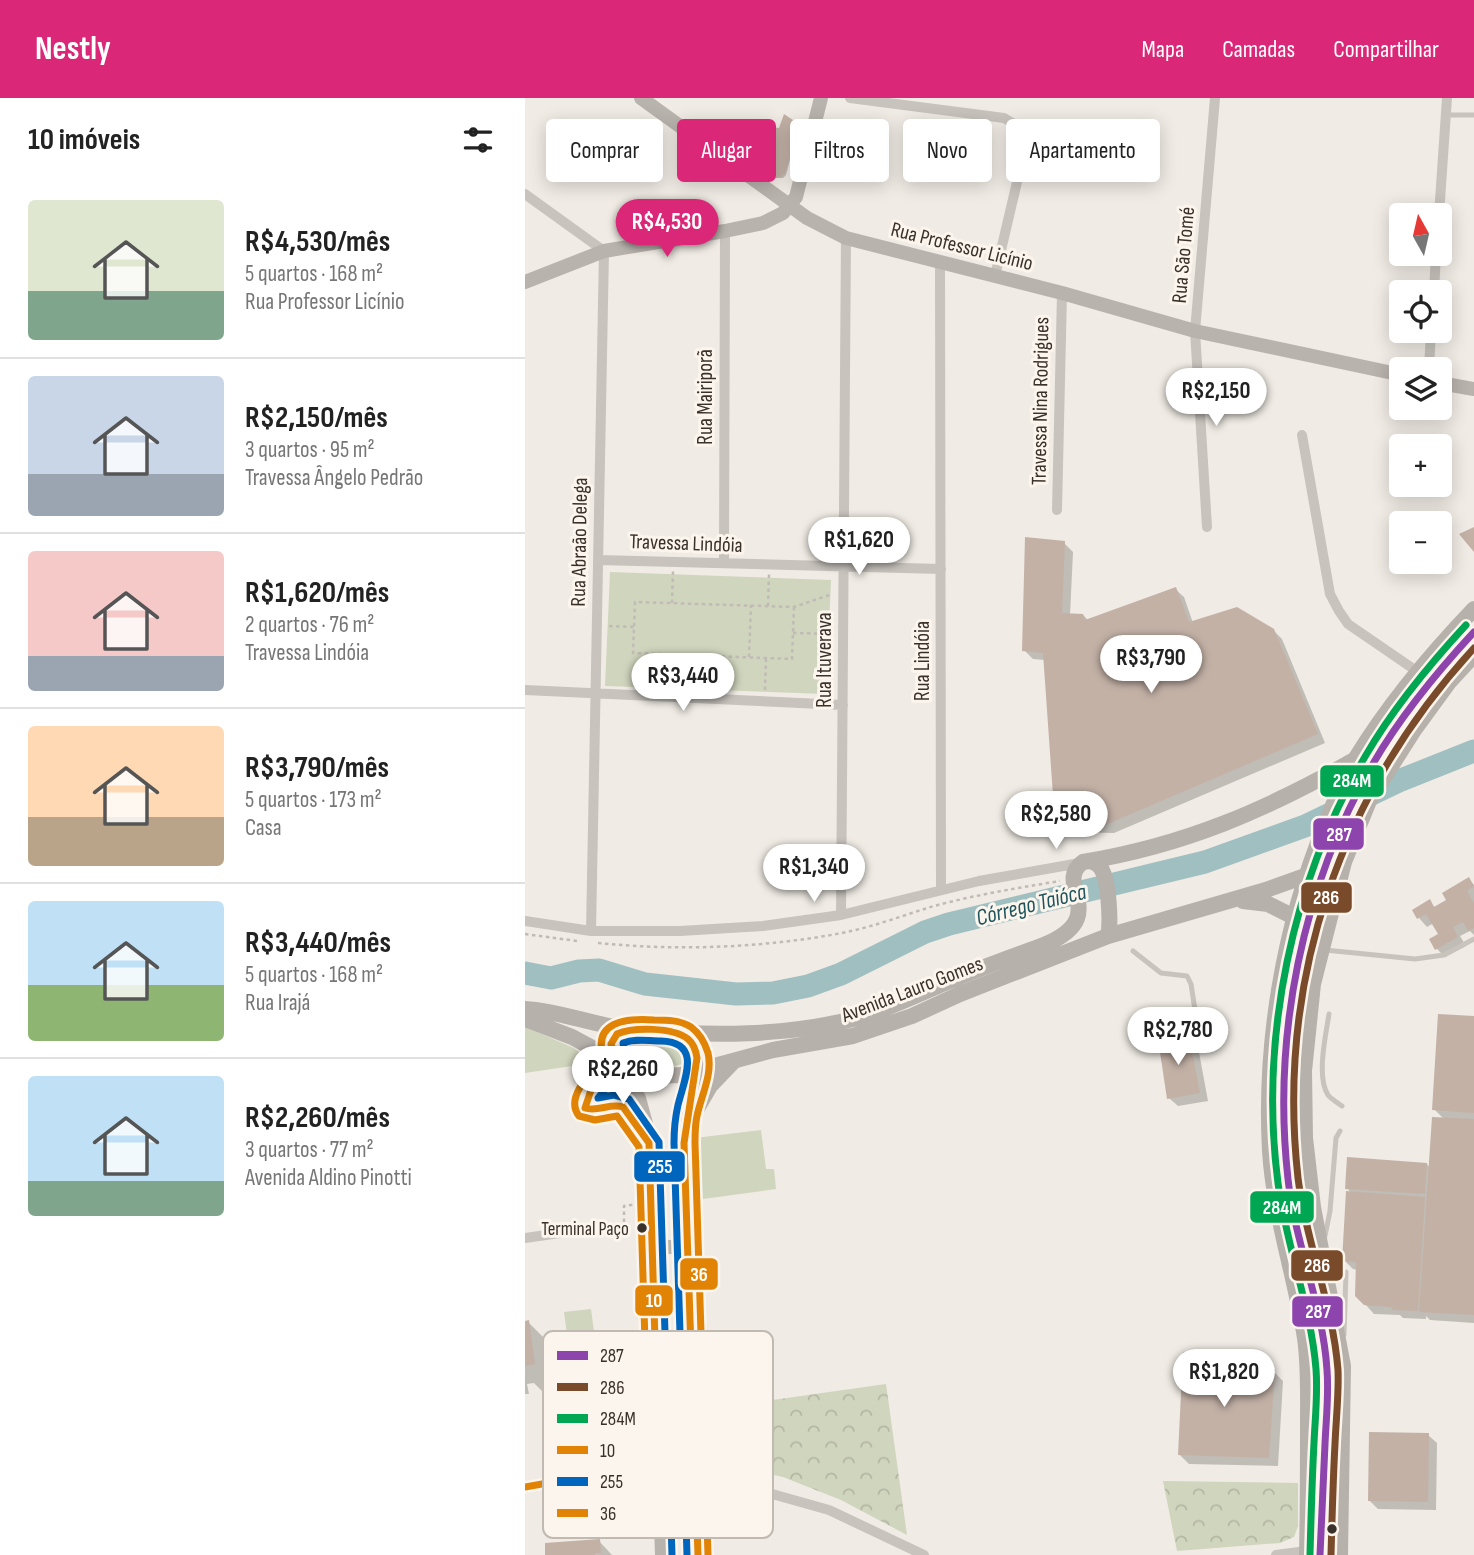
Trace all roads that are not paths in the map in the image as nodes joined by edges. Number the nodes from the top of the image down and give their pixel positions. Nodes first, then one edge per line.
1 (641, 98) edge
2 (821, 98) edge
3 (851, 98) edge
4 (1215, 98) edge
5 (1447, 98) edge
6 (1446, 115) junction
7 (1474, 115) edge
8 (525, 194) edge
9 (1440, 203) edge
10 (790, 206) junction
11 (725, 231) junction
12 (845, 238) junction
13 (604, 251) junction
14 (940, 264) junction
15 (995, 276) junction
16 (525, 282) edge
17 (1062, 293) junction
18 (1195, 331) junction
19 (1389, 372) edge
20 (1452, 385) edge
21 (1474, 389) edge
22 (1302, 435) dead end
23 (1057, 510) dead end
24 (1207, 527) dead end
25 (598, 560) junction
26 (724, 563) junction
27 (843, 566) junction
28 (941, 569) junction
29 (1474, 609) edge
30 (1474, 632) edge
31 (1474, 655) edge
32 (1418, 672) junction
33 (525, 690) edge
34 (596, 694) junction
35 (843, 705) junction
36 (1356, 759) junction
37 (1372, 780) junction
38 (1349, 829) junction
39 (1087, 862) junction
40 (1344, 862) junction
41 (1325, 869) junction
42 (1035, 871) junction
43 (1305, 877) junction
44 (1074, 882) junction
45 (941, 890) junction
46 (1234, 900) junction
47 (841, 915) junction
48 (1294, 917) junction
49 (525, 920) edge
50 (591, 931) junction
51 (1108, 936) junction
52 (1474, 939) edge
53 (1322, 950) junction
54 (1133, 951) dead end
55 (525, 1009) edge
56 (1195, 1010) dead end
57 (1329, 1014) dead end
58 (525, 1019) edge
59 (634, 1030) junction
60 (677, 1031) junction
61 (735, 1060) junction
62 (616, 1061) junction
63 (698, 1070) junction
64 (1342, 1106) dead end
65 (685, 1129) junction
66 (1340, 1131) dead end
67 (649, 1143) junction
68 (601, 1227) road end
69 (525, 1238) edge
70 (653, 1246) junction
71 (687, 1248) junction
72 (1321, 1253) junction
73 (1346, 1272) dead end
74 (655, 1331) edge
75 (690, 1331) edge
76 (1343, 1366) junction
77 (543, 1484) edge
78 (525, 1487) edge
79 (773, 1494) edge
80 (1314, 1553) edge
81 (924, 1555) edge
82 (1276, 1555) edge
83 (1333, 1555) edge
84 (1340, 1555) edge

1 - 10 main road, Rua Professor Licínio
2 - 10 main road
3 - 15 street
4 - 18 street, Rua São Tomé
5 - 6 street
6 - 7 lane
6 - 9 street
8 - 13 street
10 - 11 main road
10 - 12 main road, Rua Professor Licínio
11 - 13 main road
11 - 26 street, Rua Mairiporã
12 - 14 main road, Rua Professor Licínio
12 - 27 street, Rua Ituverava
13 - 16 main road
13 - 25 street, Rua Abraão Delega
14 - 15 main road, Rua Professor Licínio
14 - 28 street, Rua Lindóia
15 - 17 main road, Rua Professor Licínio
17 - 18 main road, Rua Professor Licínio
17 - 23 street, Travessa Nina Rodrigues
18 - 19 main road, Rua Professor Licínio
18 - 24 street, Rua São Tomé
20 - 21 main road
22 - 32 street
25 - 26 street, Travessa Lindóia
25 - 34 street, Rua Abraão Delega
26 - 27 street, Travessa Lindóia
27 - 28 street, Travessa Lindóia
27 - 35 street, Rua Ituverava
28 - 45 street, Rua Lindóia
29 - 32 main road
30 - 37 lane
31 - 37 main road
32 - 36 main road
33 - 34 street
34 - 35 street
34 - 50 street, Rua Abraão Delega
35 - 47 street, Rua Ituverava
36 - 39 main road
36 - 43 main road
37 - 38 main road
38 - 40 main road
38 - 41 lane
39 - 42 street
39 - 44 main road
39 - 51 main road
40 - 41 main road, Avenida Lauro Gomes
40 - 53 main road
41 - 43 main road, Avenida Lauro Gomes
41 - 80 lane
42 - 44 street
42 - 45 street
43 - 46 main road, Avenida Lauro Gomes
43 - 48 main road
44 - 60 main road, Avenida Lauro Gomes
45 - 47 street
46 - 48 main road, Avenida Lauro Gomes
46 - 51 main road, Avenida Lauro Gomes
47 - 50 street
48 - 80 main road
49 - 50 street
51 - 61 main road, Avenida Lauro Gomes
52 - 53 lane
53 - 72 main road
54 - 56 lane
55 - 59 main road, Avenida Lauro Gomes
57 - 64 lane
58 - 62 main road, Avenida Lauro Gomes
59 - 60 main road, Avenida Lauro Gomes
59 - 62 main road
60 - 63 main road
61 - 63 main road, Avenida Lauro Gomes
61 - 65 main road
62 - 63 main road, Avenida Lauro Gomes
62 - 67 main road
62 - 67 lane
63 - 65 main road
65 - 71 main road
66 - 72 lane
67 - 70 main road
68 - 69 street
70 - 71 main road
70 - 74 main road
71 - 75 main road
72 - 76 main road
73 - 76 lane
76 - 84 main road
77 - 78 street
79 - 81 street
80 - 82 street
80 - 83 street

